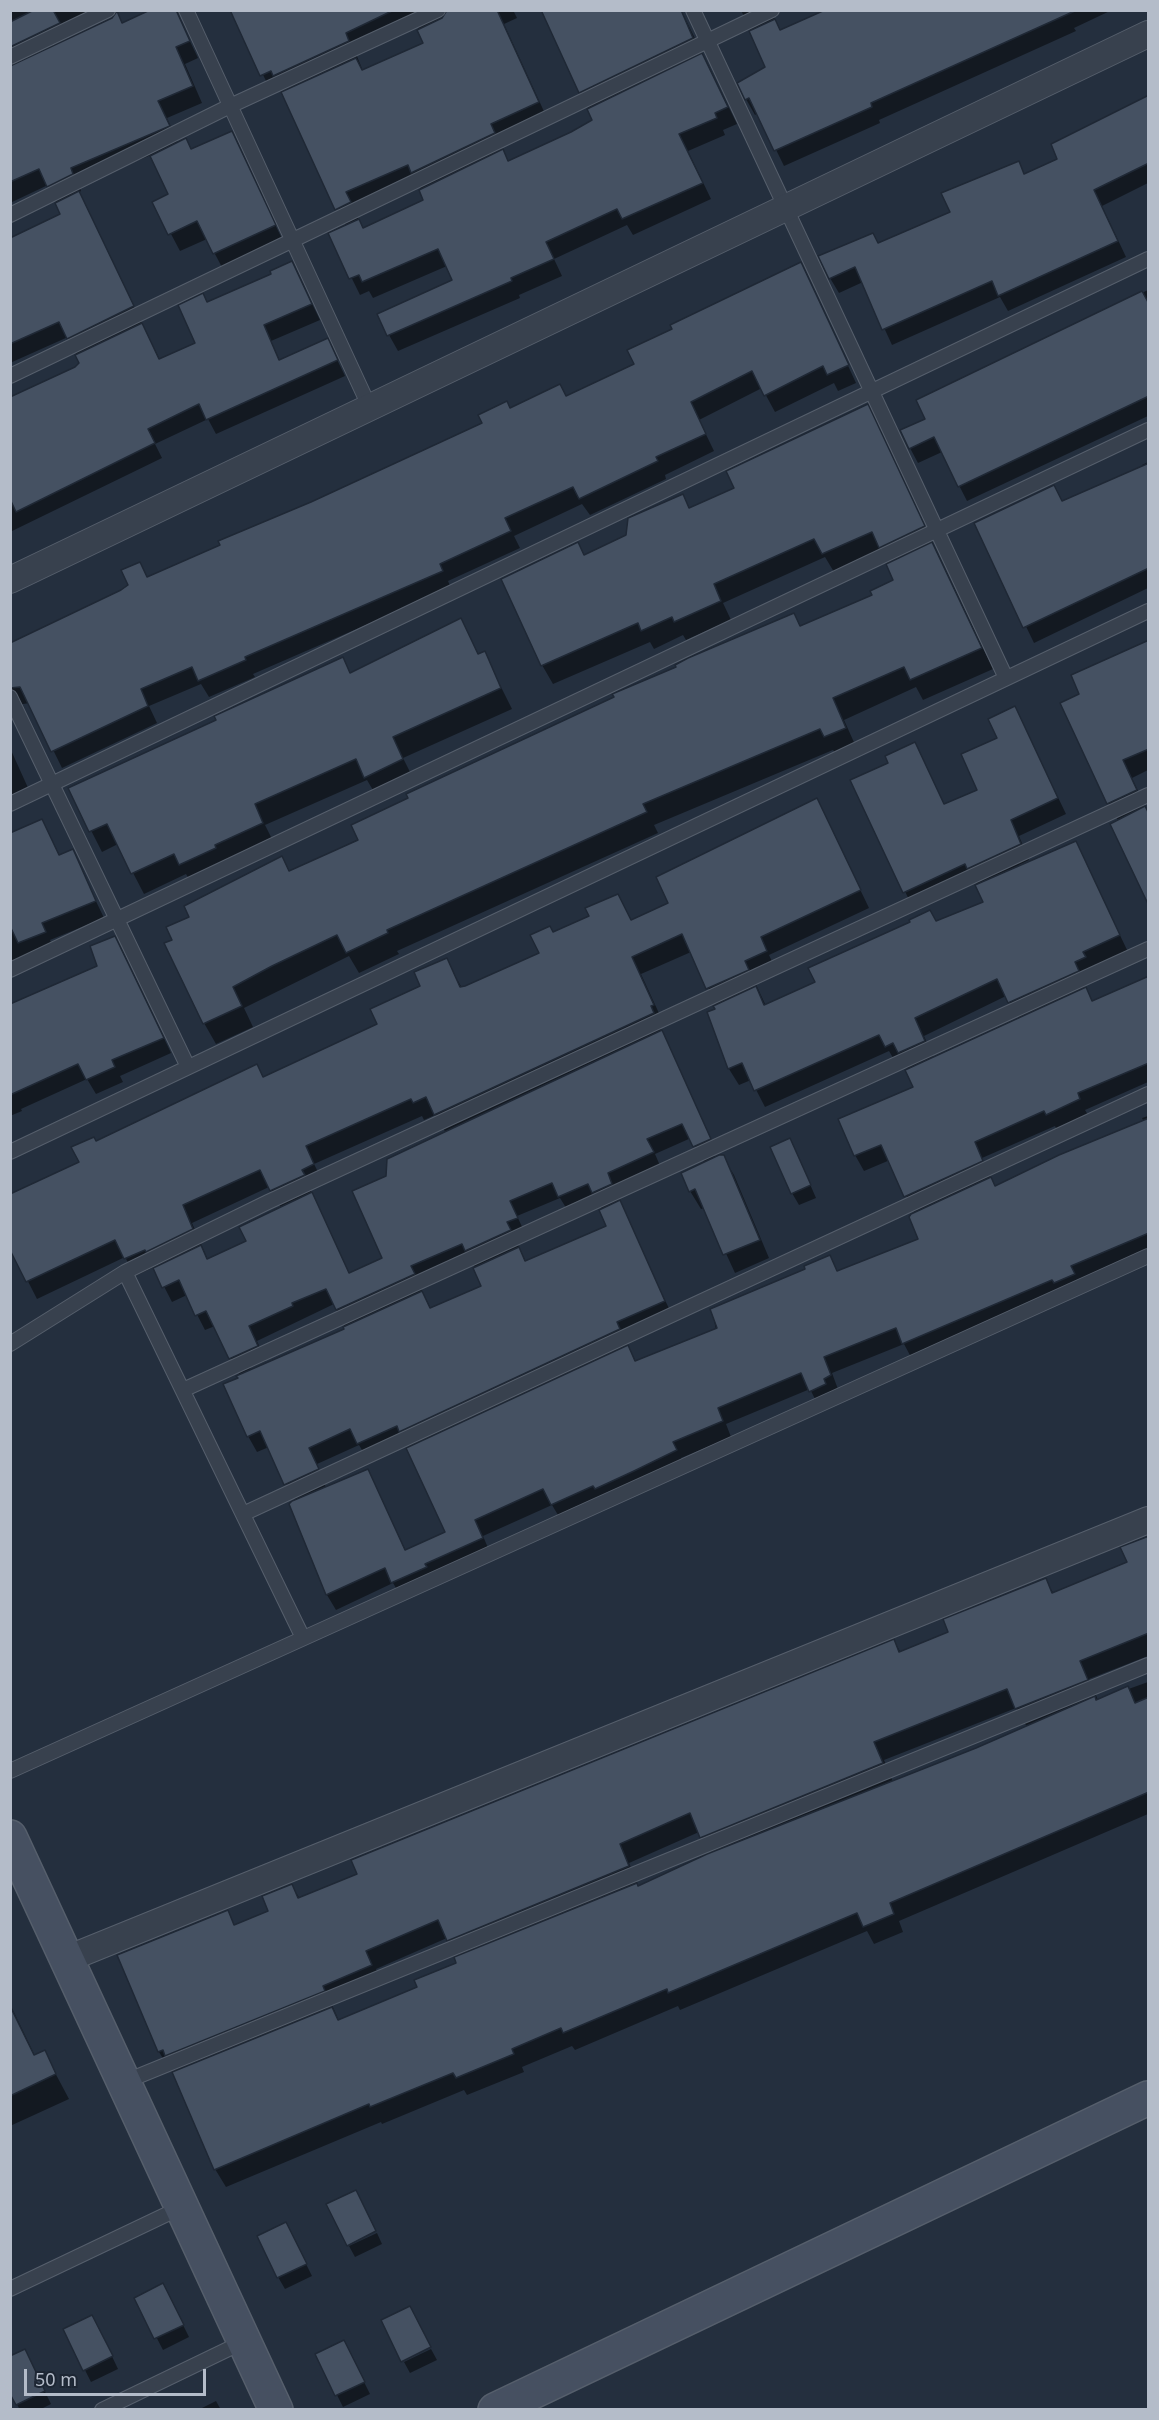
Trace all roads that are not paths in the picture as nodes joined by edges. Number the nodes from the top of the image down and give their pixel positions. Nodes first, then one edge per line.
1 (108, 10) edge
2 (186, 10) edge
3 (438, 10) edge
4 (693, 10) edge
5 (772, 10) edge
6 (1149, 34) edge
7 (708, 41) junction
8 (10, 57) edge
9 (230, 106) junction
10 (786, 209) junction
11 (10, 215) edge
12 (293, 240) junction
13 (1149, 259) edge
14 (10, 376) edge
15 (872, 393) junction
16 (370, 408) junction
17 (1149, 430) edge
18 (937, 531) junction
19 (10, 580) edge
20 (1149, 611) edge
21 (1006, 678) junction
22 (10, 697) edge
23 (52, 784) junction
24 (1149, 795) edge
25 (10, 804) edge
26 (117, 918) junction
27 (1149, 949) edge
28 (10, 970) edge
29 (188, 1067) junction
30 (1149, 1094) edge
31 (10, 1152) edge
32 (1149, 1256) edge
33 (126, 1272) junction
34 (10, 1344) edge
35 (183, 1390) junction
36 (243, 1514) junction
37 (1149, 1520) edge
38 (303, 1638) junction
39 (1149, 1665) edge
40 (10, 1771) edge
41 (10, 1838) edge
42 (67, 1959) junction
43 (124, 2082) junction
44 (1149, 2098) edge
45 (182, 2207) junction
46 (10, 2289) edge
47 (244, 2341) junction
48 (102, 2409) edge
49 (276, 2409) edge
50 (495, 2409) edge

1 - 8 lane
2 - 9 lane
3 - 9 lane
4 - 7 lane
5 - 7 lane
6 - 10 street
7 - 10 lane
7 - 12 lane
9 - 11 lane
9 - 12 lane
10 - 15 lane
10 - 16 street
12 - 14 lane
12 - 16 lane
13 - 15 lane
15 - 18 lane
15 - 23 lane
16 - 19 street
17 - 18 lane
18 - 21 lane
18 - 26 lane
20 - 21 lane
21 - 29 lane
22 - 23 lane
23 - 25 lane
23 - 26 lane
24 - 33 lane
26 - 28 lane
26 - 29 lane
27 - 35 lane
29 - 31 lane
30 - 36 lane
32 - 38 lane
33 - 34 lane
33 - 35 lane
35 - 36 lane
36 - 38 lane
37 - 42 street
38 - 40 lane
39 - 43 lane
41 - 42 street
42 - 43 street
43 - 45 street
44 - 50 street
45 - 46 lane
45 - 47 street
47 - 48 lane
47 - 49 street

